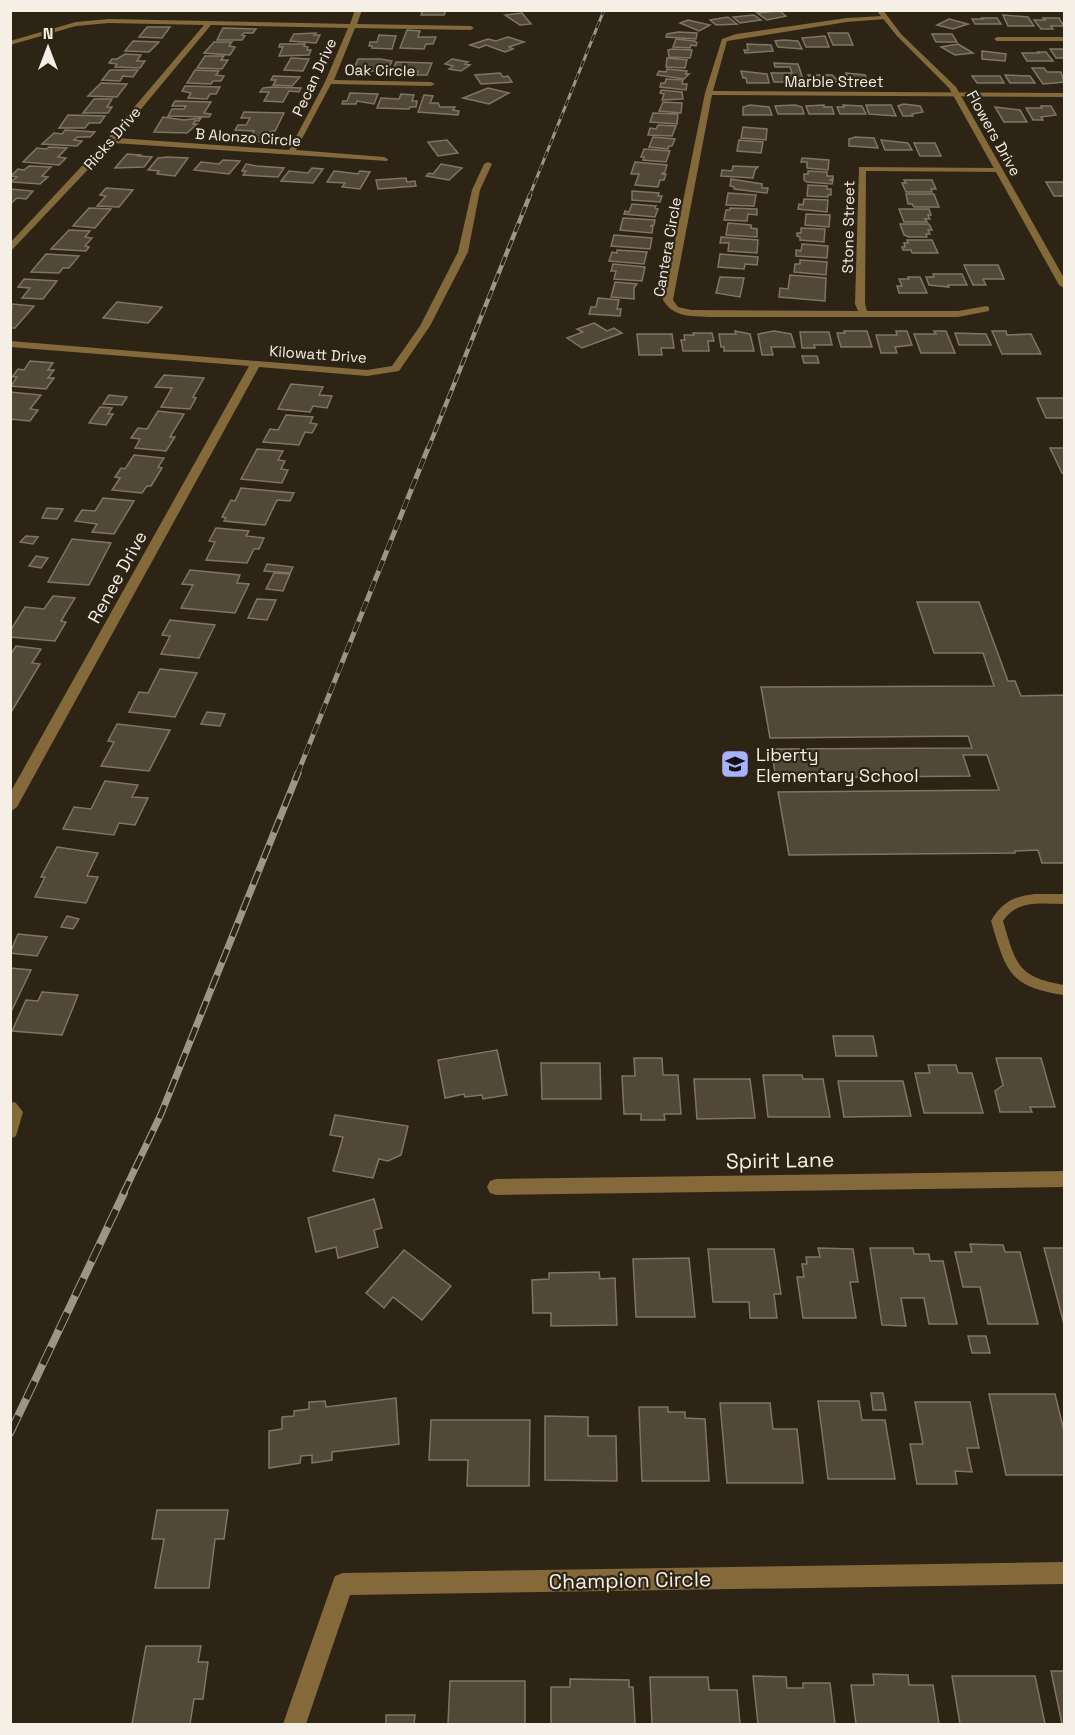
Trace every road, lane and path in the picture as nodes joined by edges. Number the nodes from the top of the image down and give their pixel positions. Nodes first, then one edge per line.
1 (139, 10) edge
2 (359, 10) edge
3 (881, 14) edge
4 (132, 20) junction
5 (209, 23) junction
6 (352, 24) junction
7 (471, 28) dead end
8 (997, 39) dead end
9 (1065, 39) edge
10 (10, 43) edge
11 (329, 82) junction
12 (431, 84) dead end
13 (709, 93) junction
14 (957, 95) junction
15 (1065, 95) edge
16 (111, 140) junction
17 (291, 153) junction
18 (384, 159) dead end
19 (488, 164) dead end
20 (999, 170) junction
21 (10, 249) edge
22 (1065, 285) edge
23 (986, 309) dead end
24 (863, 313) junction
25 (10, 344) edge
26 (255, 365) junction
27 (10, 807) edge
28 (1065, 899) edge
29 (1065, 990) edge
30 (10, 1108) edge
31 (10, 1131) edge
32 (1065, 1179) edge
33 (496, 1186) dead end
34 (1065, 1573) edge
35 (295, 1725) edge

1 - 4 street
2 - 6 street, Pecan Drive
3 - 13 street, Cantera Circle
3 - 14 street, Flowers Drive
4 - 5 street
4 - 10 street
5 - 6 street
5 - 16 street, Ricks Drive
6 - 7 street
6 - 11 street, Pecan Drive
8 - 9 street
11 - 12 street, Oak Circle
11 - 17 street, Pecan Drive
13 - 14 street, Marble Street
13 - 24 street, Cantera Circle
14 - 15 street, Marble Street
14 - 20 street, Flowers Drive
16 - 17 street, B Alonzo Circle
16 - 21 street, Ricks Drive
17 - 18 street, B Alonzo Circle
19 - 26 street, Kilowatt Drive
20 - 22 street, Flowers Drive
20 - 24 street, Stone Street
23 - 24 street, Cantera Circle
25 - 26 street, Kilowatt Drive
26 - 27 street, Renee Drive
28 - 29 lane
30 - 31 street
32 - 33 street, Spirit Lane
34 - 35 street, Champion Circle

